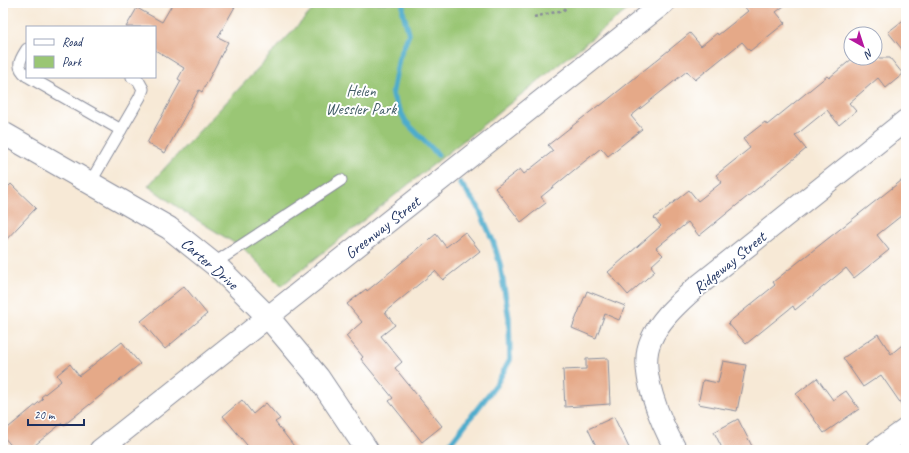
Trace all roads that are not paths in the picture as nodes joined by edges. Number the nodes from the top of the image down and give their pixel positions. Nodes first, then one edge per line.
1 (664, 3) edge
2 (26, 51) edge
3 (26, 74) edge
4 (31, 78) edge
5 (134, 78) edge
6 (906, 120) edge
7 (121, 130) junction
8 (3, 132) edge
9 (341, 180) dead end
10 (90, 183) junction
11 (213, 264) junction
12 (268, 317) junction
13 (906, 429) edge
14 (100, 450) edge
15 (367, 450) edge
16 (676, 450) edge
17 (877, 450) edge

1 - 12 street, Greenway Street
2 - 3 lane
4 - 7 lane
5 - 7 lane
6 - 16 street, Ridgeway Street
7 - 10 lane
8 - 10 street, Carter Drive
9 - 11 lane
10 - 11 street, Carter Drive
11 - 12 street, Carter Drive
12 - 14 street, Greenway Street
12 - 15 street, Carter Drive
13 - 17 street

